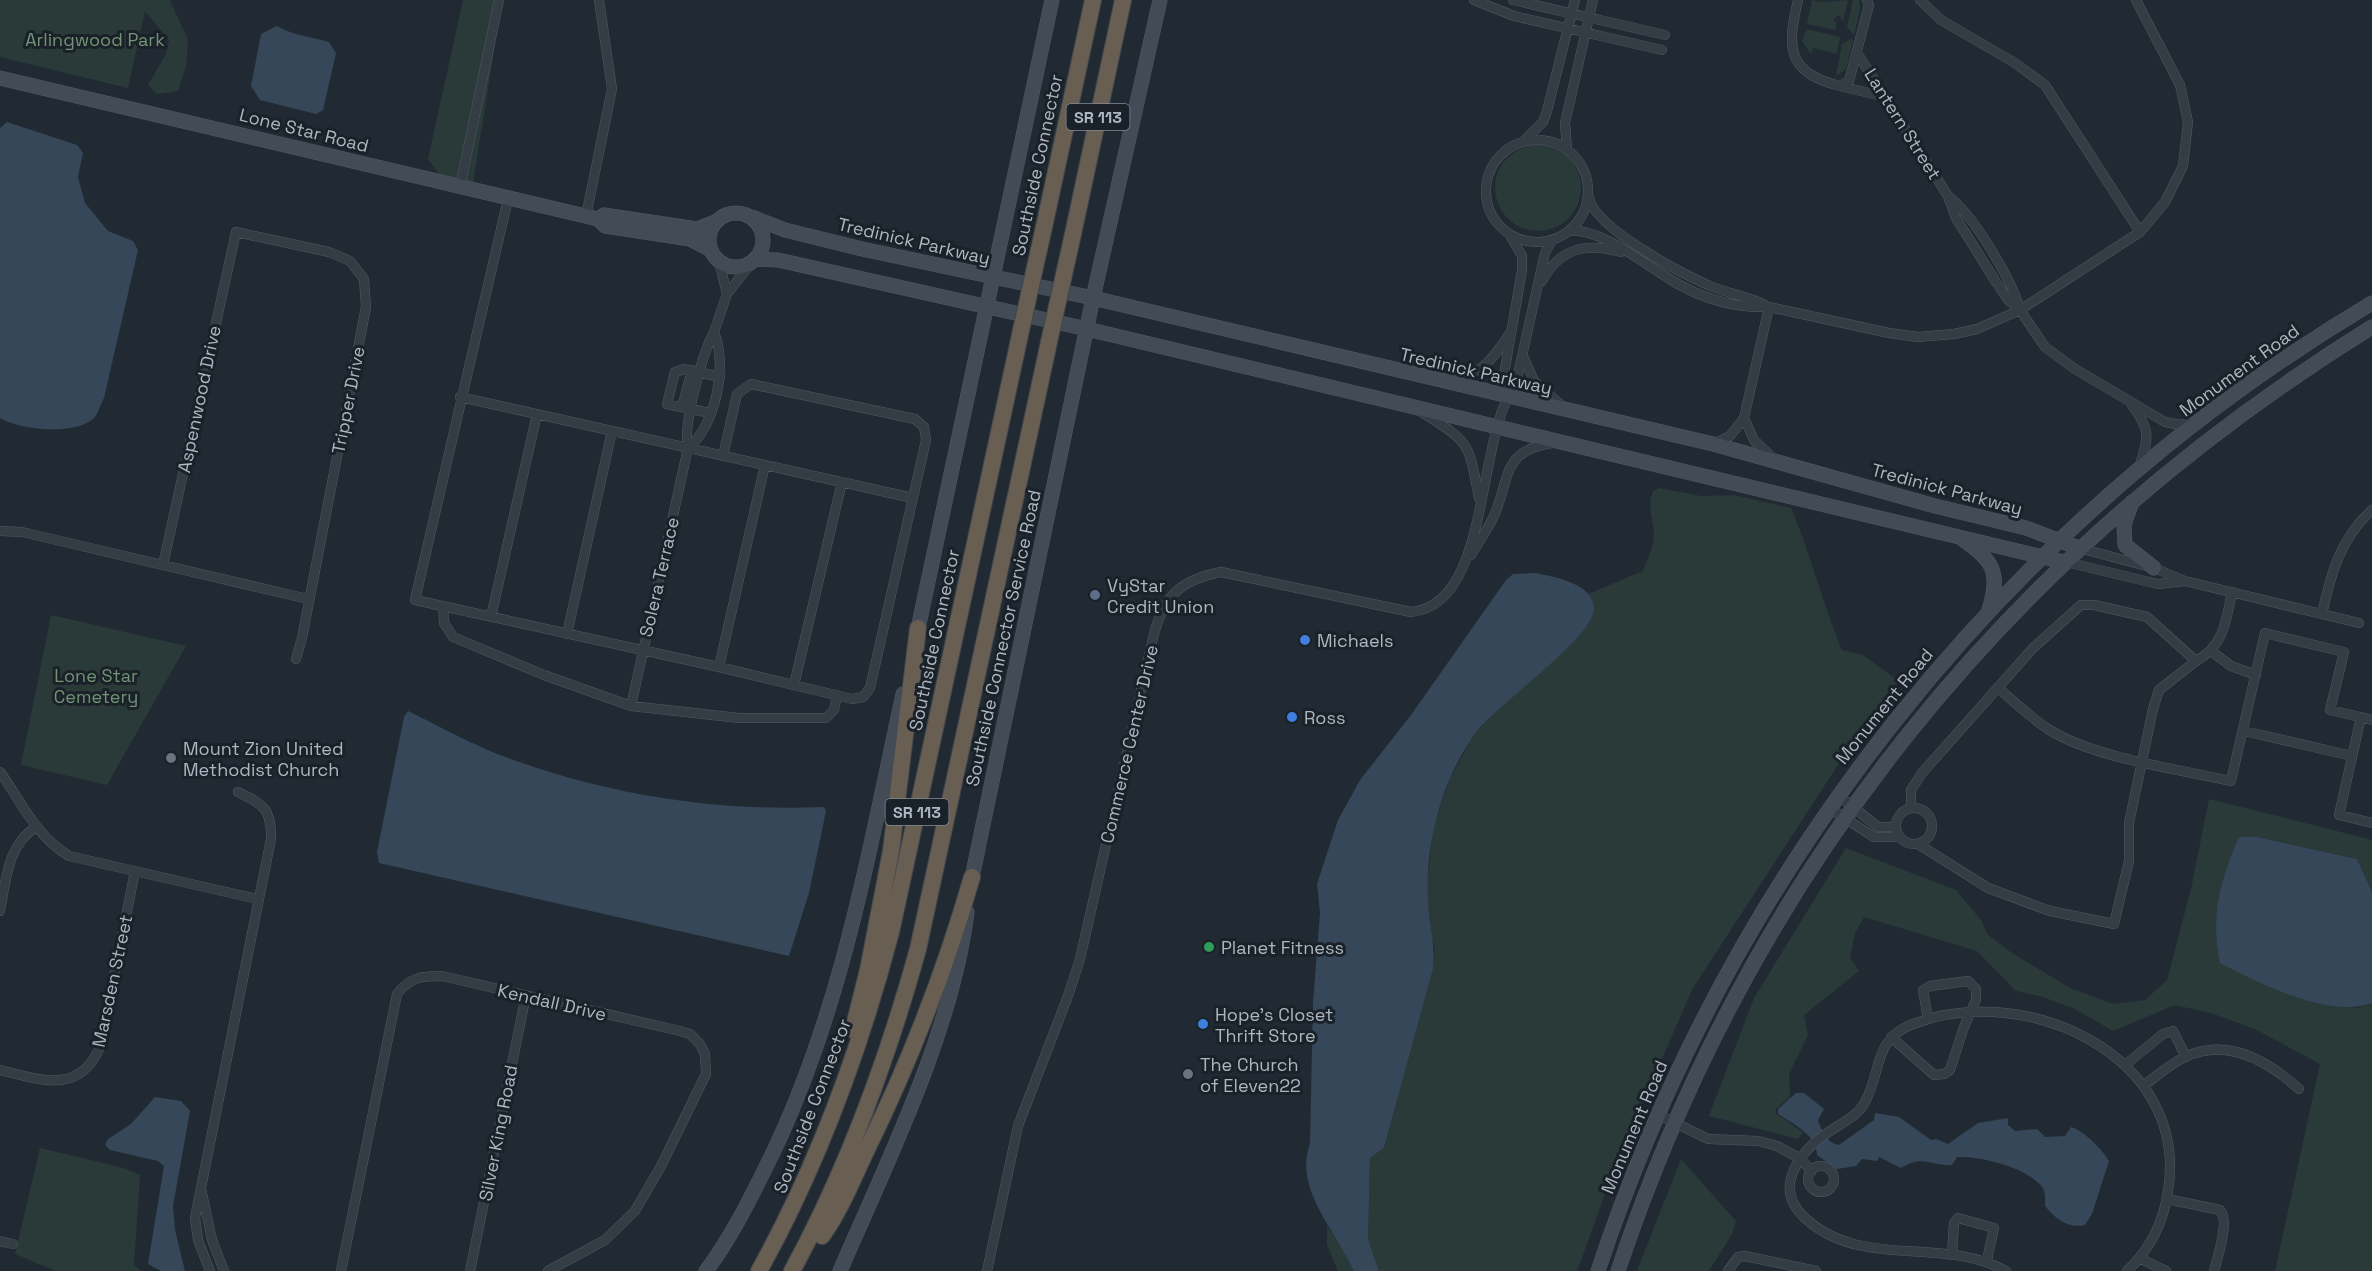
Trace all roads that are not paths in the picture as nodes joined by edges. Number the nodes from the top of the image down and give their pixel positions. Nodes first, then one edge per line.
1 (499, 0) edge
2 (599, 0) edge
3 (1052, 0) edge
4 (1093, 0) edge
5 (1124, 0) edge
6 (1160, 0) edge
7 (1474, 0) edge
8 (1513, 0) edge
9 (1575, 0) edge
10 (1593, 0) edge
11 (1798, 0) edge
12 (1867, 0) edge
13 (1920, 0) edge
14 (2136, 0) edge
15 (1572, 14) junction
16 (1589, 18) junction
17 (1569, 29) junction
18 (1586, 33) junction
19 (1665, 35) dead end
20 (1662, 50) dead end
21 (1857, 53) junction
22 (0, 78) edge
23 (1840, 86) junction
24 (1886, 97) junction
25 (1520, 143) junction
26 (1567, 149) junction
27 (460, 187) junction
28 (1588, 196) junction
29 (508, 199) junction
30 (592, 217) junction
31 (752, 217) junction
32 (715, 222) junction
33 (1569, 231) junction
34 (236, 232) joint
35 (2140, 232) junction
36 (1508, 233) junction
37 (1552, 240) junction
38 (711, 250) junction
39 (1629, 254) junction
40 (719, 261) junction
41 (754, 261) junction
42 (993, 278) junction
43 (1538, 288) junction
44 (727, 294) junction
45 (1093, 298) junction
46 (2372, 303) edge
47 (987, 307) junction
48 (1769, 307) junction
49 (2020, 310) junction
50 (2372, 327) edge
51 (1087, 329) junction
52 (1512, 329) junction
53 (714, 332) junction
54 (1523, 356) junction
55 (696, 371) junction
56 (720, 376) junction
57 (1447, 383) junction
58 (460, 396) junction
59 (1505, 397) junction
60 (2127, 399) junction
61 (1412, 406) junction
62 (687, 408) junction
63 (1570, 412) junction
64 (710, 413) junction
65 (537, 414) junction
66 (1744, 418) junction
67 (2199, 421) junction
68 (1497, 426) junction
69 (612, 431) junction
70 (1562, 442) junction
71 (1713, 444) junction
72 (688, 448) junction
73 (723, 456) junction
74 (1777, 462) junction
75 (765, 465) junction
76 (2139, 468) junction
77 (842, 482) junction
78 (913, 498) junction
79 (2133, 500) junction
80 (1480, 503) junction
81 (2372, 510) edge
82 (0, 531) edge
83 (1955, 535) junction
84 (2058, 540) junction
85 (2079, 548) junction
86 (2043, 556) junction
87 (1467, 562) junction
88 (2064, 562) junction
89 (163, 566) junction
90 (2154, 568) junction
91 (2185, 581) junction
92 (2232, 592) junction
93 (308, 599) junction
94 (443, 606) junction
95 (1988, 611) junction
96 (2322, 614) junction
97 (491, 617) junction
98 (2359, 623) dead end
99 (918, 628) junction
100 (567, 634) junction
101 (643, 651) junction
102 (2211, 651) junction
103 (296, 658) dead end
104 (2196, 661) junction
105 (719, 666) junction
106 (2256, 675) junction
107 (794, 685) junction
108 (1998, 688) junction
109 (837, 696) junction
110 (631, 706) junction
111 (2361, 717) junction
112 (2372, 720) edge
113 (2244, 731) junction
114 (2352, 756) junction
115 (2142, 761) junction
116 (0, 772) edge
117 (238, 792) dead end
118 (1838, 795) junction
119 (1853, 807) junction
120 (1829, 808) junction
121 (1911, 808) junction
122 (1844, 820) junction
123 (2372, 823) edge
124 (36, 827) junction
125 (1895, 827) junction
126 (1899, 837) junction
127 (1918, 844) junction
128 (135, 871) junction
129 (972, 877) junction
130 (257, 899) junction
131 (0, 911) edge
132 (526, 995) junction
133 (1972, 1012) junction
134 (1928, 1019) junction
135 (1891, 1037) junction
136 (2186, 1057) junction
137 (2125, 1065) junction
138 (0, 1070) edge
139 (2143, 1086) junction
140 (2299, 1089) dead end
141 (1657, 1114) junction
142 (1674, 1123) junction
143 (1799, 1158) junction
144 (1812, 1171) dead end
145 (201, 1188) junction
146 (2167, 1199) junction
147 (0, 1241) edge
148 (13, 1244) dead end
149 (1952, 1254) junction
150 (2141, 1259) junction
151 (1987, 1260) junction
152 (763, 1264) edge
153 (210, 1271) edge
154 (224, 1271) edge
155 (341, 1271) edge
156 (470, 1271) edge
157 (548, 1271) edge
158 (706, 1271) edge
159 (795, 1271) edge
160 (840, 1271) edge
161 (987, 1271) edge
162 (1598, 1271) edge
163 (1618, 1271) edge
164 (1728, 1271) edge
165 (1816, 1271) edge
166 (2006, 1271) edge
167 (2127, 1271) edge
168 (2166, 1271) edge
169 (2214, 1271) edge

1 - 27 street
2 - 30 street
3 - 42 street, Southside Connector
4 - 152 highway, Southside Connector / SR 113, bridge
5 - 159 highway, SR 113, bridge
6 - 45 street, Southside Connector Service Road
7 - 17 street
8 - 15 street
9 - 15 street
10 - 16 street
11 - 23 street, Lantern Street
12 - 21 street, Lantern Street
13 - 35 street
14 - 35 street
15 - 16 street
15 - 17 street
16 - 18 street
16 - 19 street
17 - 18 street
17 - 25 street
18 - 20 street
18 - 26 street
21 - 23 street, Lantern Street
21 - 24 street, Lantern Street
22 - 27 street, Lone Star Road
23 - 24 street
24 - 49 street, Lantern Street
25 - 26 street
25 - 36 street
26 - 28 street
27 - 29 street, Lone Star Road
28 - 33 street
28 - 48 street
29 - 30 street, Lone Star Road
29 - 58 street
30 - 32 street, Lone Star Road
30 - 38 street, Lone Star Road
31 - 32 street
31 - 41 street
31 - 42 street, Tredinick Parkway
32 - 38 street
33 - 37 street
33 - 39 street
34 - 89 street, Aspenwood Drive
34 - 93 street, Tripper Drive
35 - 49 street
36 - 37 street
36 - 52 street, Commerce Center Drive
37 - 43 street, Commerce Center Drive
38 - 40 street
39 - 43 street
39 - 48 street
40 - 41 street
40 - 44 street
41 - 44 street, Solera Terrace
41 - 47 street, Tredinick Parkway
42 - 45 street, Tredinick Parkway
42 - 47 street, Southside Connector
43 - 54 street, Commerce Center Drive
44 - 53 street, Solera Terrace
45 - 51 street, Southside Connector Service Road
45 - 57 street, Tredinick Parkway
46 - 67 street, Monument Road
47 - 51 street, Tredinick Parkway
47 - 99 street, Southside Connector
48 - 49 street
48 - 66 street
49 - 60 street, Lantern Street
50 - 79 street, Monument Road
51 - 61 street, Tredinick Parkway
51 - 129 street, Southside Connector Service Road
52 - 57 street
52 - 59 street, Commerce Center Drive
53 - 55 street, Solera Terrace
53 - 56 street, Solera Terrace
54 - 59 street, Commerce Center Drive
54 - 63 street
55 - 56 street
55 - 62 street, Solera Terrace
55 - 62 street
56 - 64 street, Solera Terrace
57 - 59 street, Tredinick Parkway
58 - 65 street
58 - 94 street
59 - 63 street, Tredinick Parkway
59 - 68 street, Commerce Center Drive
60 - 67 street, Lantern Street
60 - 76 street
61 - 68 street, Tredinick Parkway
61 - 80 street
62 - 64 street
62 - 72 street, Solera Terrace
63 - 71 street, Tredinick Parkway
64 - 72 street, Solera Terrace
65 - 69 street
65 - 97 street
66 - 71 street
66 - 74 street
67 - 76 street, Monument Road
68 - 70 street, Tredinick Parkway
68 - 80 street, Commerce Center Drive
69 - 72 street
69 - 100 street
70 - 83 street, Tredinick Parkway
70 - 87 street
71 - 74 street, Tredinick Parkway
72 - 73 street
72 - 101 street, Solera Terrace
73 - 75 street
73 - 78 street
74 - 84 street, Tredinick Parkway
75 - 77 street
75 - 105 street
76 - 84 street, Monument Road
77 - 78 street
77 - 107 street
78 - 109 street
79 - 85 street, Monument Road
79 - 90 street
80 - 87 street, Commerce Center Drive
81 - 96 street
82 - 89 street
83 - 86 street, Tredinick Parkway
83 - 95 street
84 - 85 street, Tredinick Parkway
84 - 86 street, Monument Road
85 - 88 street, Monument Road
85 - 90 street, Tredinick Parkway
86 - 88 street, Tredinick Parkway
86 - 95 street, Monument Road
87 - 161 street, Commerce Center Drive
88 - 91 street, Tredinick Parkway
88 - 119 street, Monument Road
89 - 93 street
90 - 91 street, Tredinick Parkway
91 - 92 street, Tredinick Parkway
92 - 96 street, Tredinick Parkway
92 - 102 street
93 - 103 street, Tripper Drive
94 - 97 street
94 - 110 street
95 - 118 street, Monument Road
96 - 98 street, Tredinick Parkway
97 - 100 street
99 - 152 highway
99 - 158 street, Southside Connector
100 - 101 street
101 - 105 street
101 - 110 street, Solera Terrace
102 - 104 street
102 - 106 street
104 - 108 street
104 - 115 street
105 - 107 street
106 - 111 street
106 - 113 street
107 - 109 street
108 - 115 street
108 - 121 street
109 - 110 street
111 - 112 street
111 - 114 street
113 - 114 street
113 - 115 street
114 - 123 street
115 - 127 street
116 - 124 street
117 - 130 street
118 - 119 street
118 - 120 street, Monument Road
119 - 122 street, Monument Road
119 - 125 street
120 - 122 street
120 - 141 street, Monument Road
121 - 125 street
121 - 127 street
122 - 126 street
122 - 142 street, Monument Road
124 - 128 street
124 - 131 street
125 - 126 street
126 - 127 street
128 - 130 street
128 - 138 street, Marsden Street
129 - 159 highway
129 - 160 street, Southside Connector Service Road
130 - 145 street
132 - 155 street, Kendall Drive
132 - 156 street, Silver King Road
132 - 157 street, Kendall Drive
133 - 134 street
133 - 134 street
133 - 135 street
133 - 137 street
134 - 135 street
135 - 143 street
136 - 137 street
136 - 139 street
136 - 140 street
137 - 139 street
139 - 146 street
141 - 142 street
141 - 162 street, Monument Road
142 - 143 street
142 - 163 street, Monument Road
143 - 144 street
143 - 149 street
145 - 153 street
145 - 154 street
146 - 150 street
146 - 169 street
147 - 148 street
149 - 151 street
149 - 151 street
150 - 167 street
150 - 168 street
151 - 166 street
164 - 165 street

